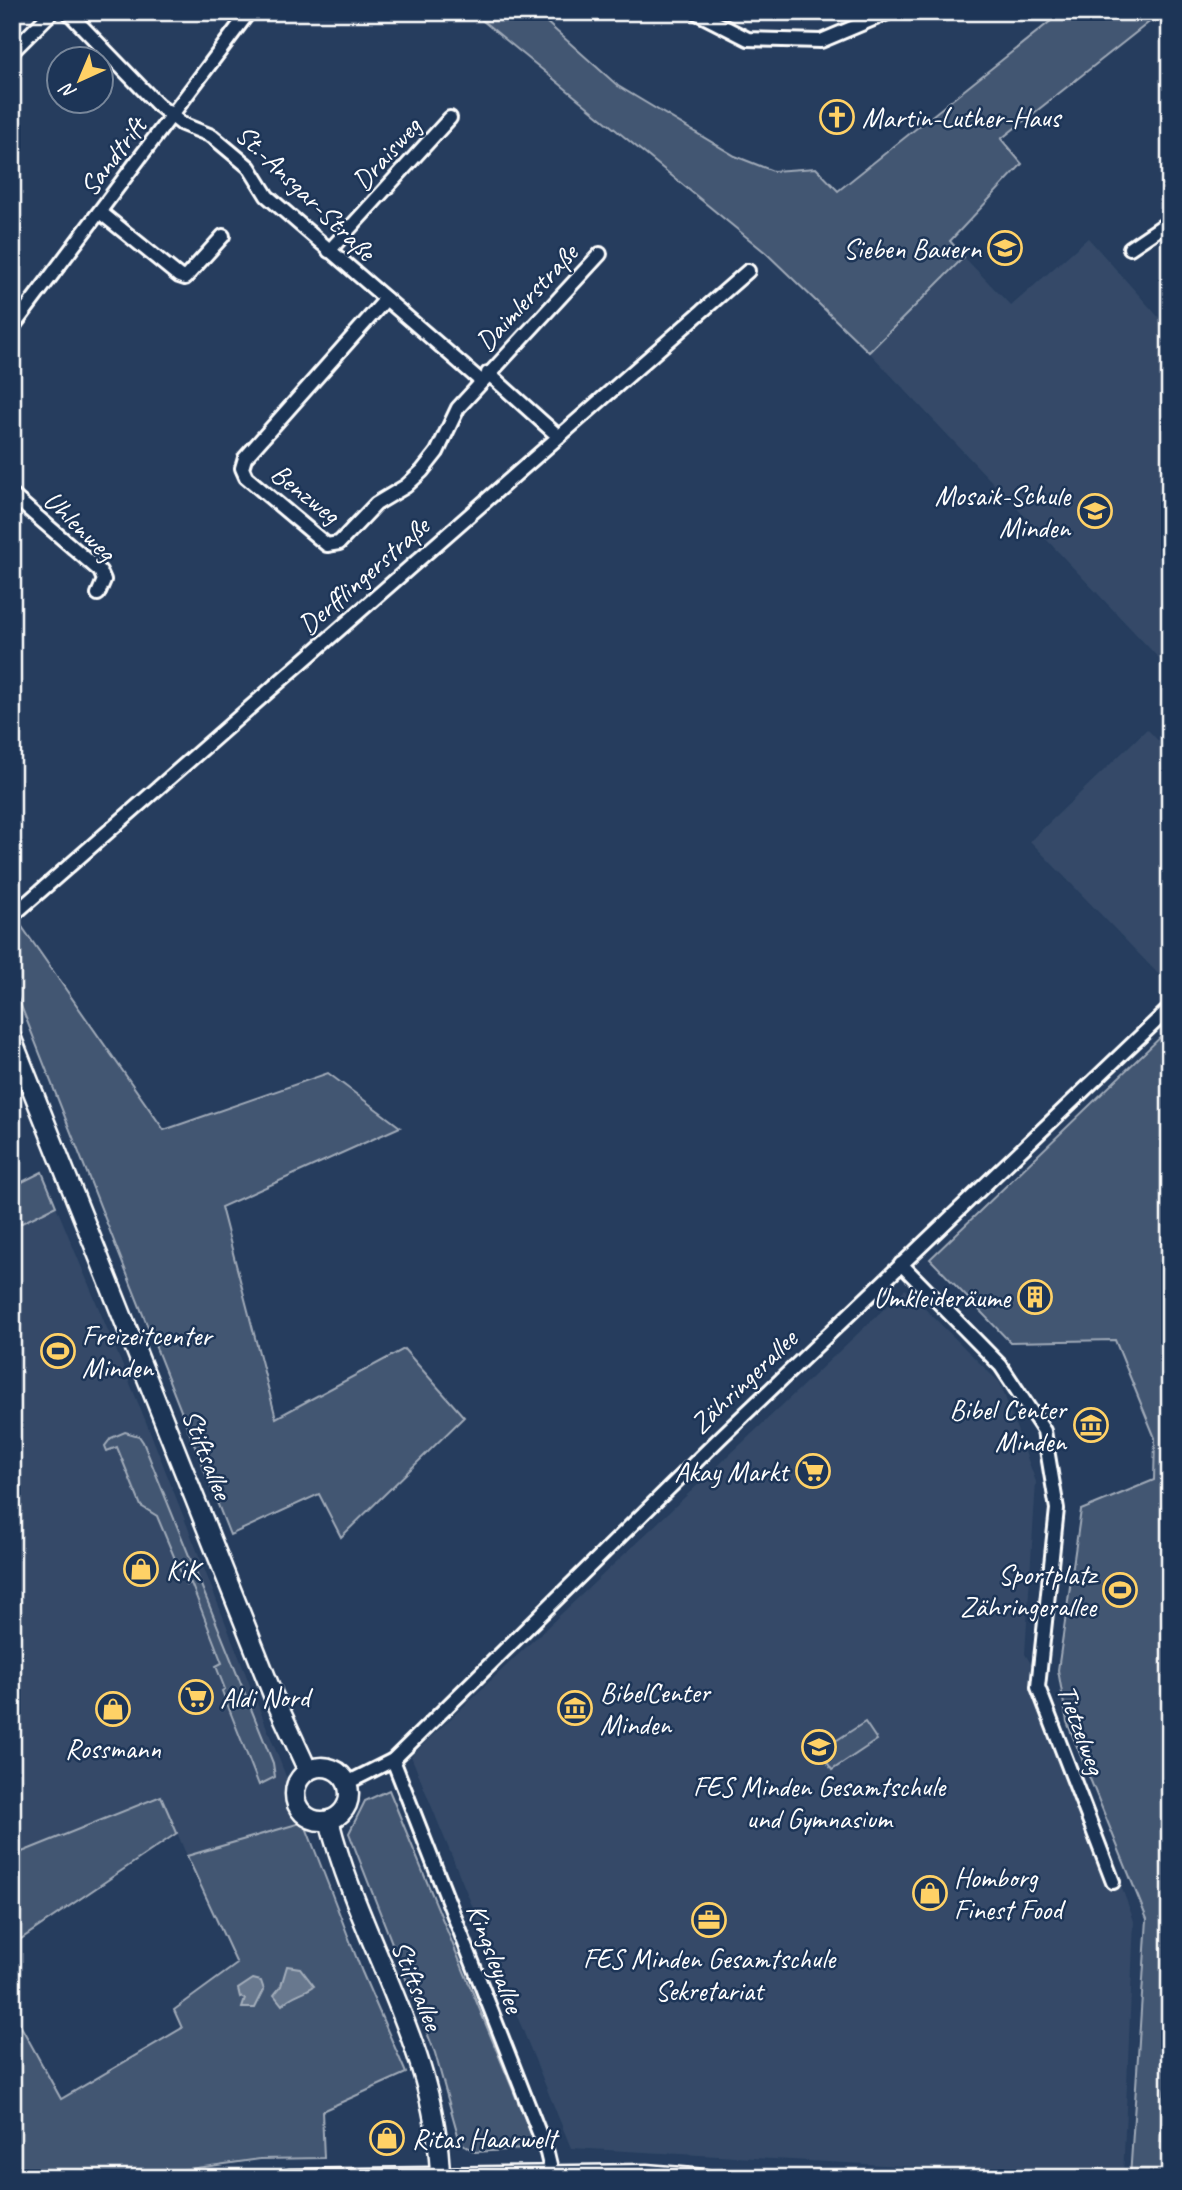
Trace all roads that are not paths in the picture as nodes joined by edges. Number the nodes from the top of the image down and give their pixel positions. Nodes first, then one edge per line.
1 (52, 12) edge
2 (68, 12) edge
3 (249, 12) edge
4 (695, 12) edge
5 (890, 12) edge
6 (12, 52) edge
7 (173, 117) junction
8 (450, 118) dead end
9 (100, 212) junction
10 (1170, 221) edge
11 (223, 236) dead end
12 (1129, 248) dead end
13 (330, 251) junction
14 (600, 254) dead end
15 (748, 271) dead end
16 (386, 299) junction
17 (12, 328) edge
18 (484, 377) junction
19 (558, 436) junction
20 (12, 495) edge
21 (98, 594) dead end
22 (12, 916) edge
23 (1170, 1008) edge
24 (14, 1049) edge
25 (901, 1264) junction
26 (393, 1760) junction
27 (308, 1771) junction
28 (347, 1783) junction
29 (329, 1820) junction
30 (1113, 1882) dead end
31 (552, 2174) junction
32 (440, 2176) edge
33 (289, 2178) edge
34 (705, 2178) edge

1 - 6 street
2 - 7 street, St.-Ansgar-Straße
3 - 7 street, Sandtrift
4 - 5 street
7 - 9 street, Sandtrift
7 - 13 street, St.-Ansgar-Straße
8 - 13 street, Draisweg
9 - 11 street
9 - 17 street, Sandtrift
10 - 12 street
13 - 16 street, St.-Ansgar-Straße
14 - 18 street, Daimlerstraße
15 - 19 street, Derfflingerstraße
16 - 18 street, St.-Ansgar-Straße
16 - 18 street, Benzweg
18 - 19 street, St.-Ansgar-Straße
19 - 22 street, Derfflingerstraße
20 - 21 street, Uhlenweg
23 - 25 street, Zähringerallee
24 - 27 main road, Stiftsallee
25 - 26 street, Zähringerallee
25 - 30 street, Tietzelweg
26 - 28 street, Zähringerallee
26 - 31 street, Kingsleyallee
27 - 28 main road
27 - 29 main road
28 - 29 main road
29 - 32 main road, Stiftsallee
31 - 32 street
31 - 34 street
32 - 33 street

